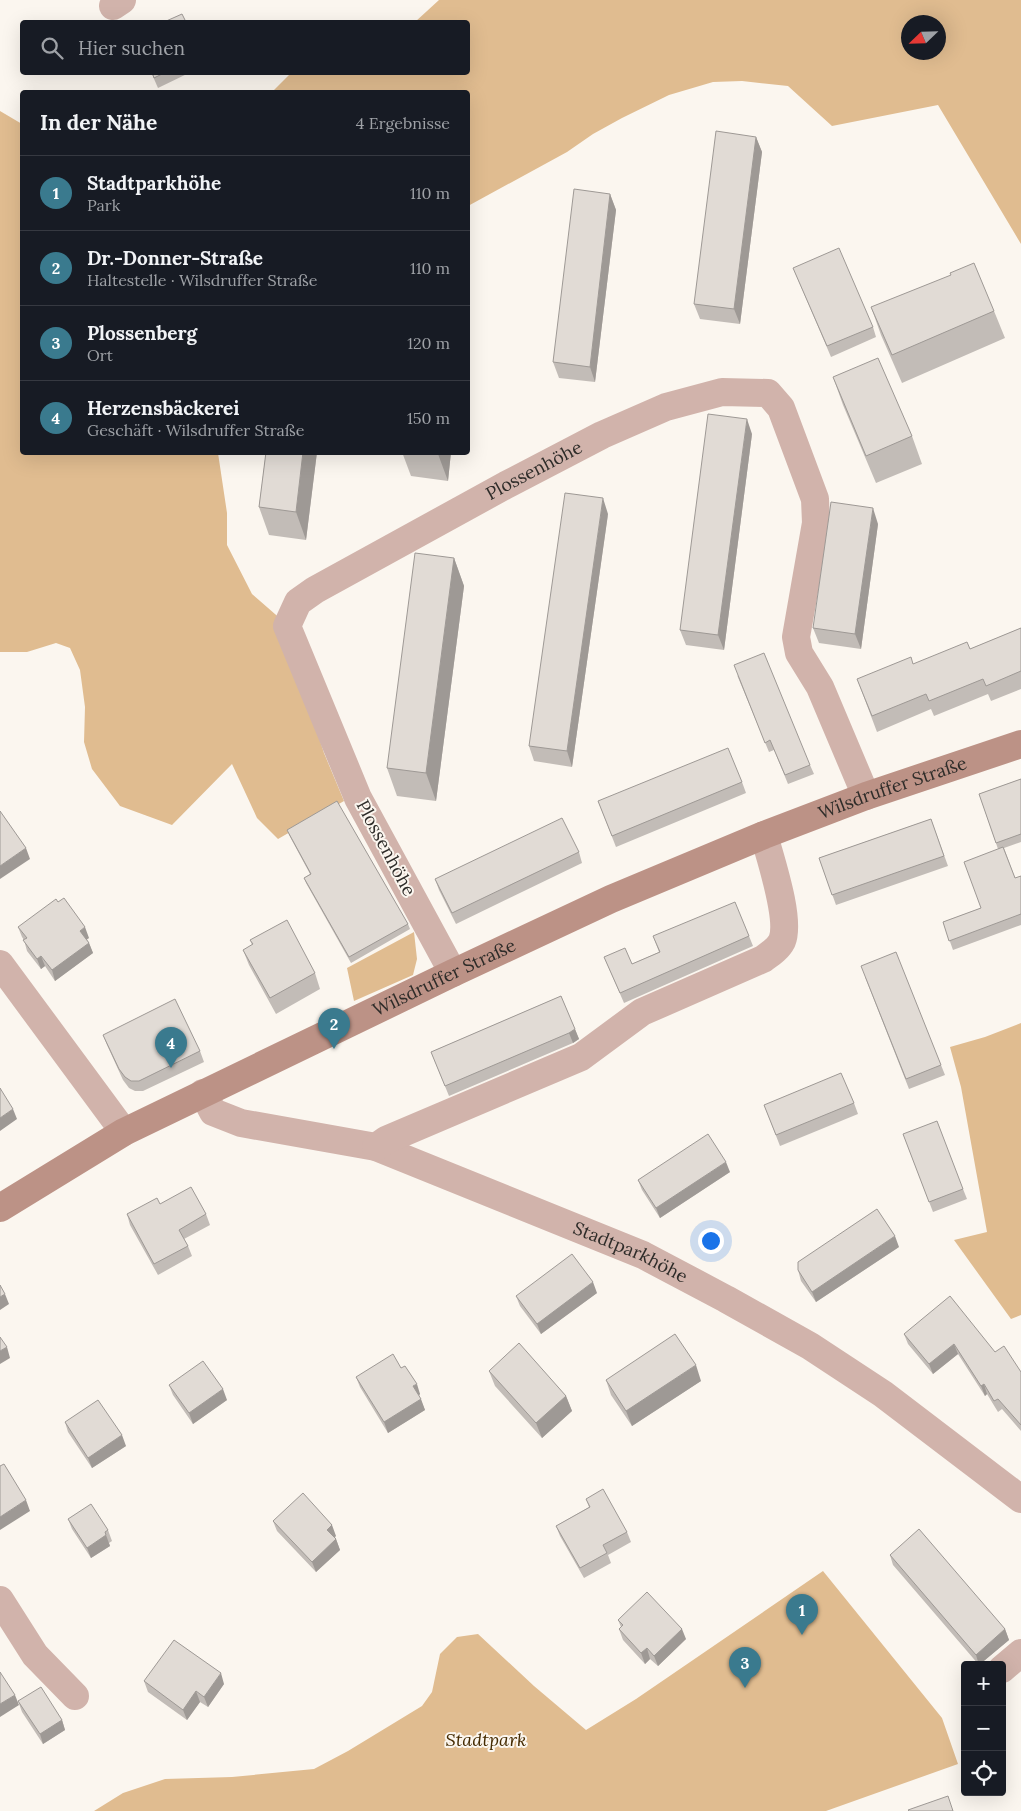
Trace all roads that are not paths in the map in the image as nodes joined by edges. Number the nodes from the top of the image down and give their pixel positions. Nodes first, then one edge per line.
1 (1021, 744) edge
2 (866, 796) junction
3 (764, 835) junction
4 (0, 964) edge
5 (453, 973) junction
6 (203, 1093) junction
7 (124, 1132) junction
8 (376, 1147) junction
9 (0, 1208) edge
10 (1021, 1499) edge
11 (0, 1600) edge
12 (1021, 1653) edge
13 (1006, 1666) edge
14 (76, 1696) dead end

1 - 2 main road, Wilsdruffer Straße
2 - 3 main road, Wilsdruffer Straße
2 - 5 street, Plossenhöhe
3 - 5 main road, Wilsdruffer Straße
3 - 8 street
4 - 7 street
5 - 6 main road, Wilsdruffer Straße
6 - 7 main road, Wilsdruffer Straße
6 - 8 street, Stadtparkhöhe
7 - 9 main road, Wilsdruffer Straße
8 - 10 street, Stadtparkhöhe
11 - 14 street
12 - 13 street

